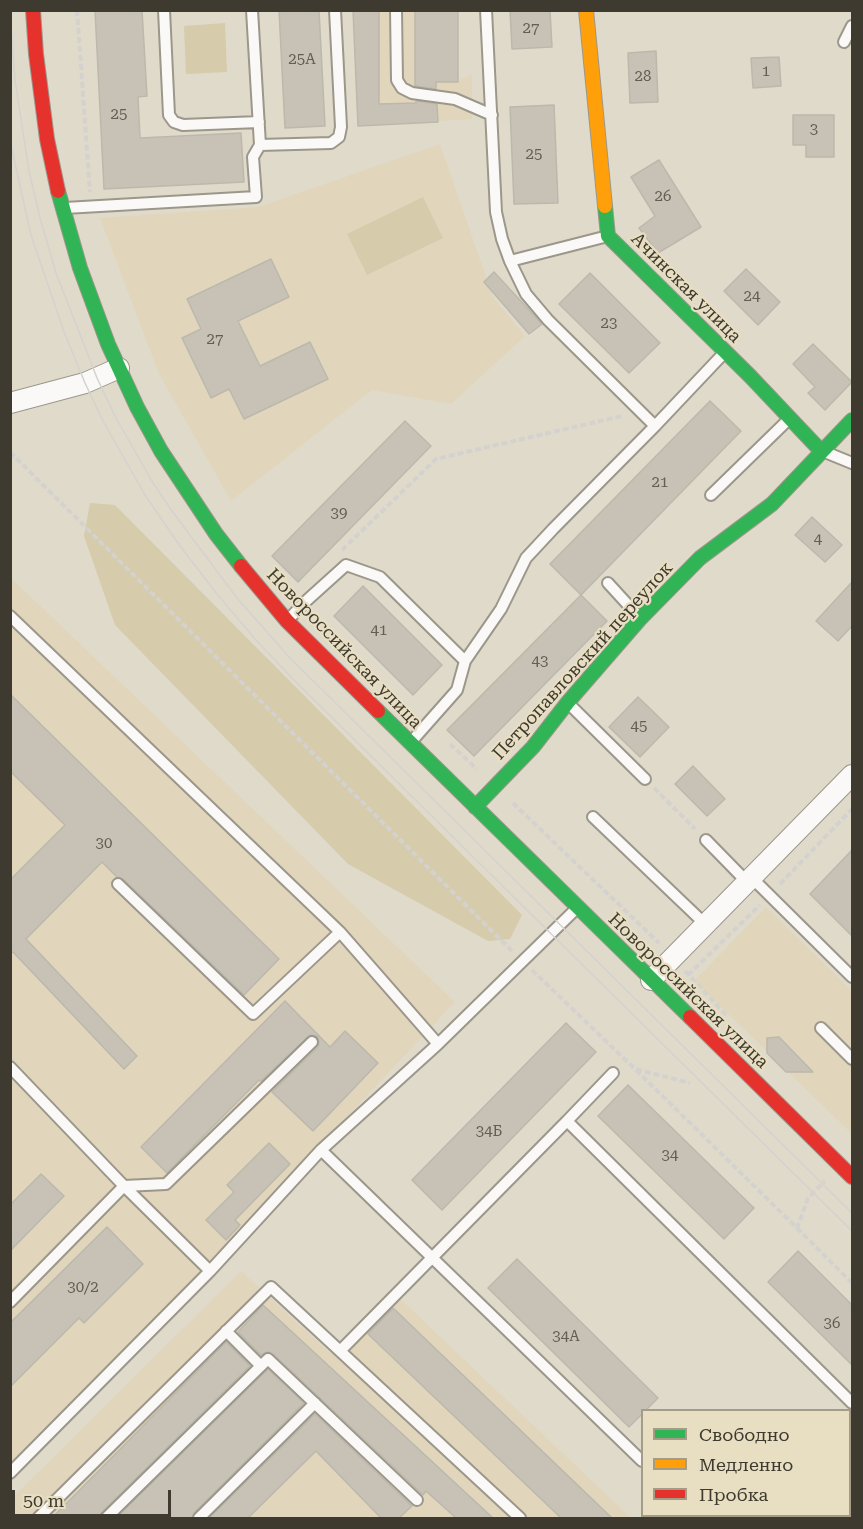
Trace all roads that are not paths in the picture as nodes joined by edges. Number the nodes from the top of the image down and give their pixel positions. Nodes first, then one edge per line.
1 (33, 10) edge
2 (164, 10) edge
3 (252, 10) edge
4 (335, 10) edge
5 (396, 10) edge
6 (486, 10) edge
7 (586, 10) edge
8 (852, 26) edge
9 (844, 42) dead end
10 (492, 115) junction
11 (259, 122) junction
12 (260, 146) junction
13 (62, 208) junction
14 (608, 236) junction
15 (510, 261) junction
16 (726, 352) junction
17 (119, 368) junction
18 (10, 403) edge
19 (789, 419) junction
20 (852, 420) edge
21 (655, 426) junction
22 (821, 451) junction
23 (852, 463) edge
24 (711, 495) dead end
25 (608, 584) dead end
26 (10, 616) edge
27 (640, 619) junction
28 (287, 621) junction
29 (465, 661) junction
30 (568, 702) junction
31 (410, 743) junction
32 (852, 775) edge
33 (645, 779) road end
34 (475, 807) junction
35 (593, 817) dead end
36 (706, 840) road end
37 (749, 880) junction
38 (118, 884) dead end
39 (578, 908) junction
40 (705, 924) junction
41 (340, 932) junction
42 (852, 977) edge
43 (651, 980) junction
44 (821, 1028) dead end
45 (312, 1042) dead end
46 (438, 1044) junction
47 (852, 1059) edge
48 (10, 1067) edge
49 (614, 1073) dead end
50 (567, 1121) junction
51 (321, 1150) junction
52 (852, 1177) edge
53 (124, 1186) junction
54 (432, 1259) junction
55 (210, 1270) junction
56 (10, 1302) edge
57 (226, 1331) junction
58 (340, 1351) junction
59 (261, 1366) junction
60 (315, 1403) junction
61 (852, 1403) edge
62 (641, 1460) edge
63 (10, 1473) edge
64 (417, 1500) dead end
65 (38, 1518) edge
66 (106, 1518) edge
67 (199, 1518) edge
68 (520, 1518) edge

1 - 13 main road, Новороссийская улица
2 - 11 lane
3 - 11 lane
4 - 12 lane
5 - 10 lane
6 - 10 lane
7 - 14 main road, Ачинская улица
8 - 9 lane
10 - 15 lane
11 - 12 lane
12 - 13 lane
13 - 17 main road, Новороссийская улица
14 - 15 lane
14 - 16 main road, Ачинская улица
15 - 21 lane
16 - 19 main road, Ачинская улица
16 - 21 lane
17 - 18 street
17 - 28 main road, Новороссийская улица
19 - 22 main road, Ачинская улица
19 - 24 lane
20 - 22 main road, Петропавловский переулок
21 - 29 lane
22 - 23 lane
22 - 27 main road, Петропавловский переулок
25 - 27 lane
26 - 41 lane
27 - 30 main road, Петропавловский переулок
28 - 29 lane
28 - 31 main road, Новороссийская улица
29 - 31 lane
30 - 33 lane
30 - 34 main road, Петропавловский переулок
31 - 34 main road, Новороссийская улица
32 - 37 street
34 - 39 main road, Новороссийская улица
35 - 40 lane
36 - 37 lane
37 - 40 street
37 - 42 lane
38 - 41 lane
39 - 43 main road, Новороссийская улица
39 - 46 lane
40 - 43 street
41 - 46 lane
43 - 52 main road, Новороссийская улица
44 - 47 lane
45 - 53 lane
46 - 51 lane
48 - 53 lane
49 - 50 lane
50 - 54 lane
50 - 61 lane
51 - 54 lane
51 - 55 lane
53 - 55 lane
53 - 56 lane
54 - 58 lane
54 - 62 lane
55 - 63 lane
57 - 58 lane
57 - 59 lane
57 - 65 lane
58 - 68 lane
59 - 60 lane
59 - 66 lane
60 - 64 lane
60 - 67 lane

